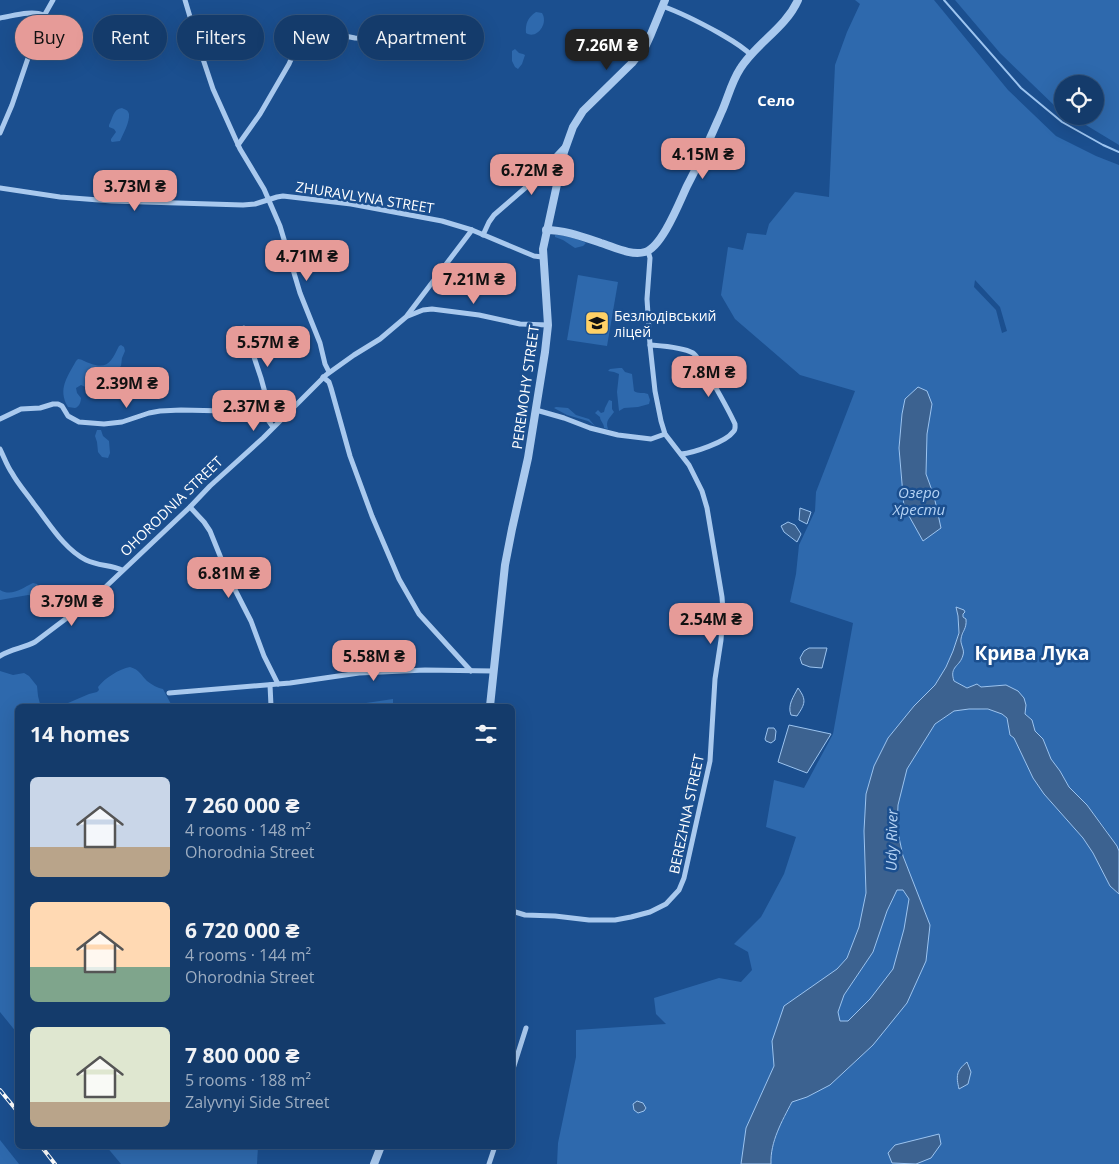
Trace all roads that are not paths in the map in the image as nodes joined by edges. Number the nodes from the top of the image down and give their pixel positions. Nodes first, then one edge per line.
1 (53, 0) edge
2 (186, 0) edge
3 (798, 0) edge
4 (664, 3) edge
5 (19, 15) edge
6 (44, 15) joint
7 (15, 16) edge
8 (0, 18) edge
9 (358, 38) edge
10 (751, 55) junction
11 (27, 60) edge
12 (0, 133) edge
13 (238, 145) junction
14 (566, 146) junction
15 (0, 188) edge
16 (269, 200) junction
17 (472, 230) junction
18 (546, 230) junction
19 (483, 235) junction
20 (648, 251) junction
21 (542, 257) junction
22 (406, 317) junction
23 (548, 324) junction
24 (244, 328) dead end
25 (650, 345) junction
26 (329, 372) junction
27 (324, 377) junction
28 (268, 408) junction
29 (536, 410) junction
30 (0, 419) edge
31 (273, 427) junction
32 (665, 434) junction
33 (0, 449) edge
34 (681, 454) junction
35 (190, 507) junction
36 (122, 570) junction
37 (0, 656) edge
38 (471, 671) junction
39 (493, 671) junction
40 (270, 684) junction
41 (278, 684) junction
42 (169, 693) dead end
43 (271, 704) edge
44 (490, 704) edge
45 (515, 912) edge
46 (526, 1028) dead end
47 (515, 1063) edge
48 (380, 1149) edge
49 (494, 1149) edge
50 (374, 1164) edge
51 (489, 1164) edge

1 - 6 street
2 - 13 street
3 - 10 street
4 - 10 street
4 - 14 street
5 - 6 street
7 - 8 street
9 - 13 street
10 - 20 street
11 - 12 street
13 - 16 street
14 - 18 street, PEREMOHY STREET
14 - 19 street
15 - 16 street, ZHURAVLYNA STREET
16 - 17 street, ZHURAVLYNA STREET
16 - 26 street
17 - 19 street, ZHURAVLYNA STREET
17 - 22 street, OHORODNIA STREET
18 - 20 street
18 - 21 street, PEREMOHY STREET
19 - 21 street, ZHURAVLYNA STREET
20 - 25 street, BEREZHNA STREET
21 - 23 street, PEREMOHY STREET
22 - 23 street
22 - 26 street, OHORODNIA STREET
23 - 29 street, PEREMOHY STREET
24 - 28 street
25 - 32 street, BEREZHNA STREET
25 - 34 street
26 - 27 street, OHORODNIA STREET
27 - 31 street, OHORODNIA STREET
27 - 38 street
28 - 30 street
28 - 31 street
29 - 32 street
29 - 39 street, PEREMOHY STREET
31 - 35 street, OHORODNIA STREET
32 - 34 street, BEREZHNA STREET
33 - 36 street
34 - 45 street, BEREZHNA STREET
35 - 36 street, OHORODNIA STREET
35 - 41 street
36 - 37 street, OHORODNIA STREET
38 - 39 street
38 - 41 street
39 - 44 street, PEREMOHY STREET
40 - 41 street
40 - 42 street
40 - 43 street
46 - 47 street
48 - 50 street
49 - 51 street

